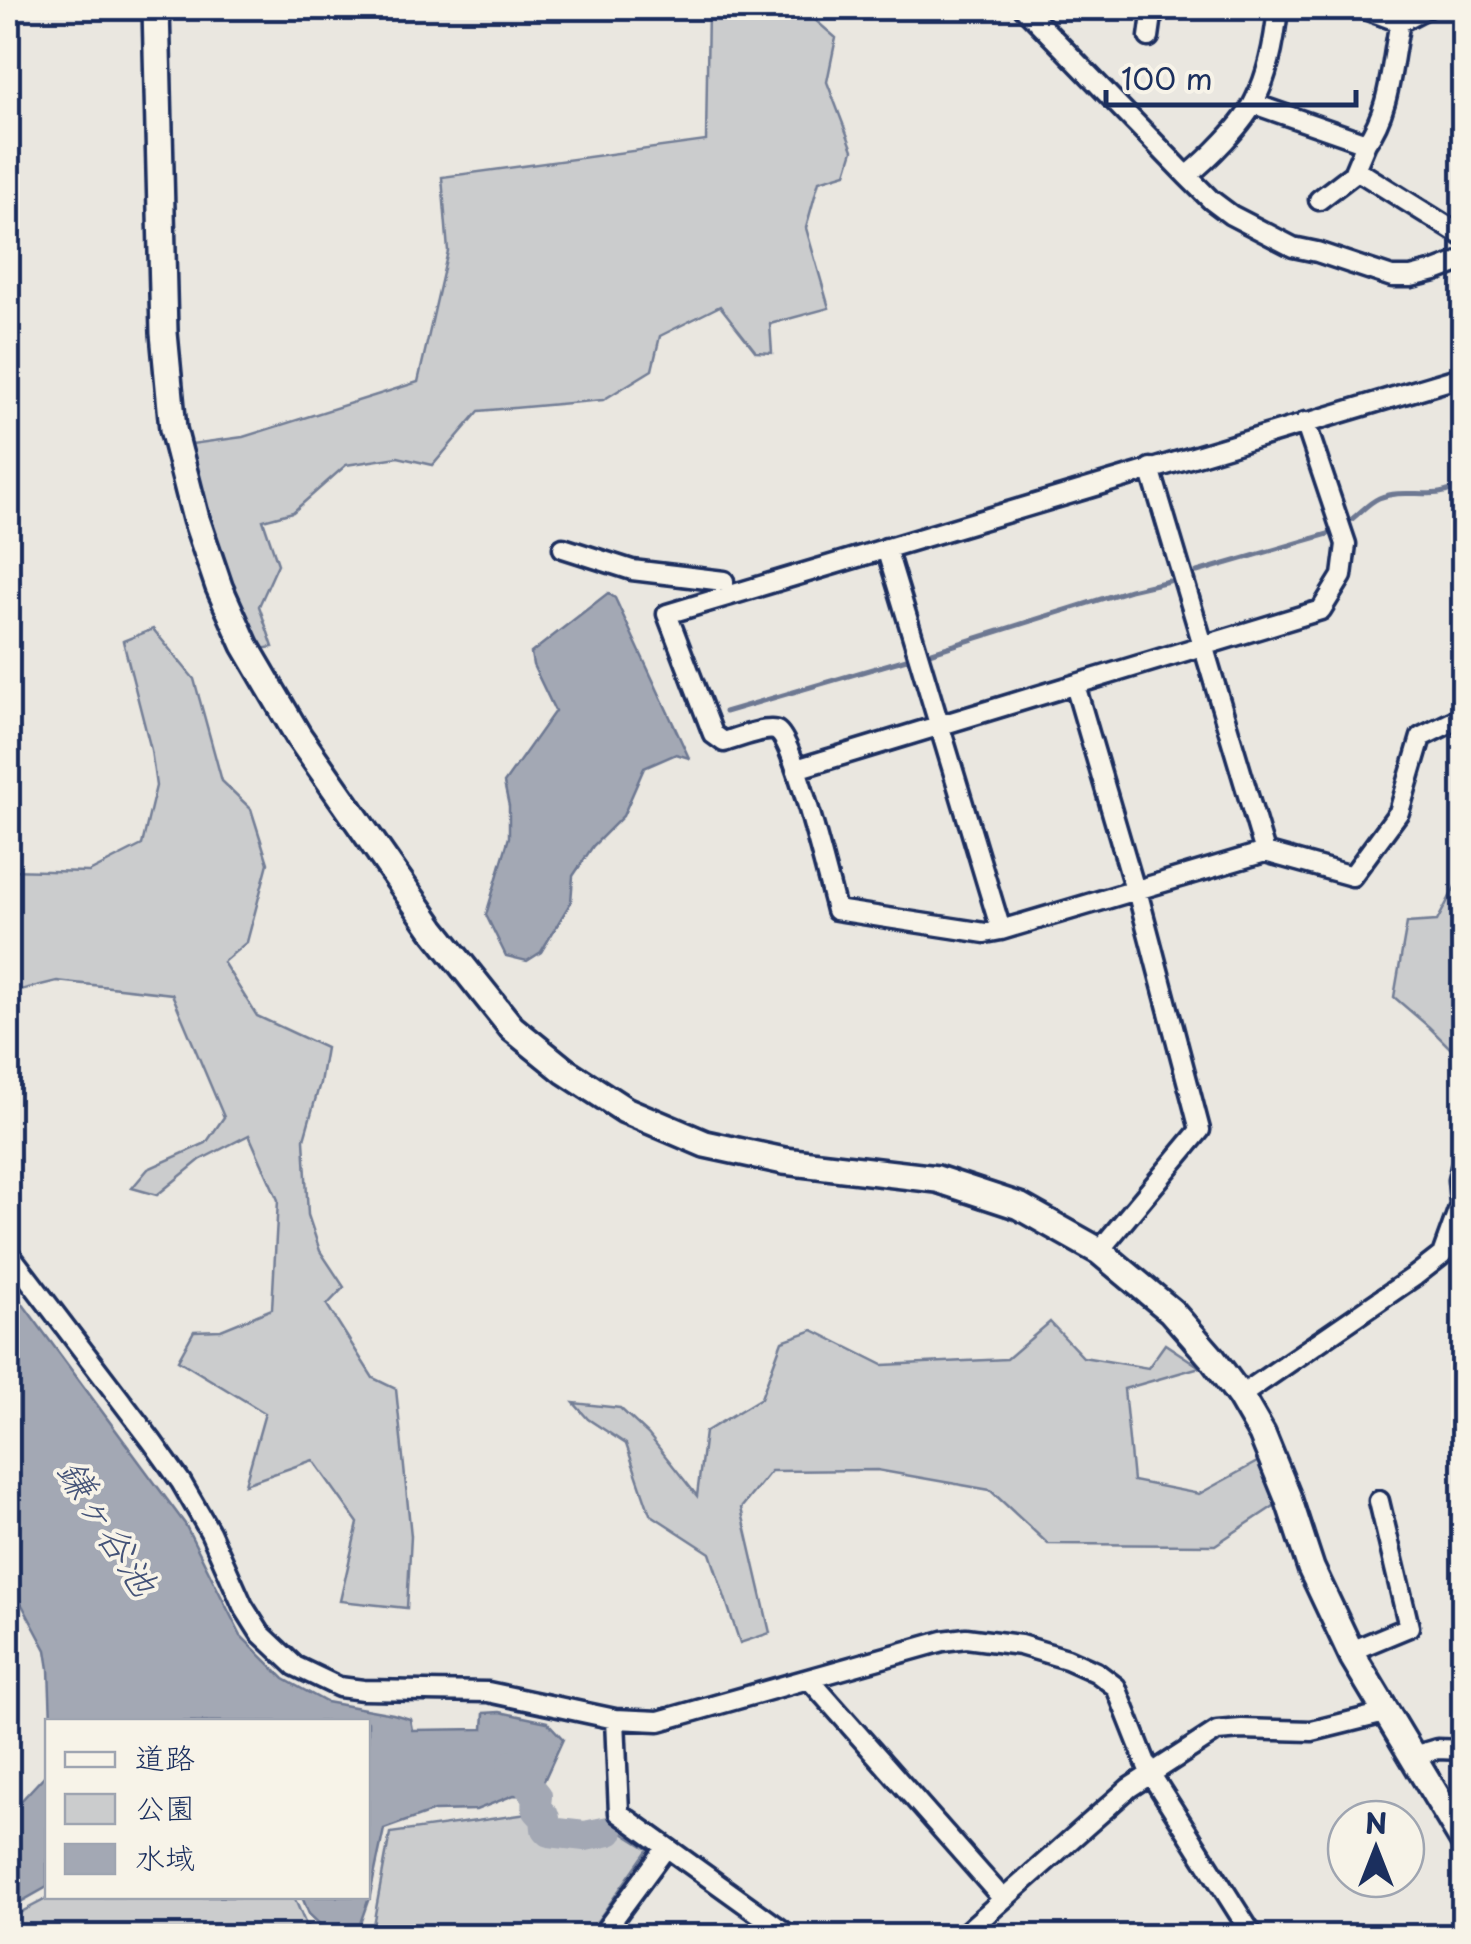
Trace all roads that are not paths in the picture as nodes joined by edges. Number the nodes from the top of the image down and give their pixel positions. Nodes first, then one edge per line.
1 (156, 8) edge
2 (1024, 8) edge
3 (1153, 8) edge
4 (1278, 8) edge
5 (1362, 8) edge
6 (1427, 8) edge
7 (1400, 22) junction
8 (1149, 37) dead end
9 (1254, 104) junction
10 (1366, 143) junction
11 (1355, 169) junction
12 (1186, 176) junction
13 (1319, 200) dead end
14 (1464, 237) edge
15 (1464, 260) edge
16 (1464, 376) edge
17 (1305, 422) junction
18 (1150, 468) junction
19 (563, 548) dead end
20 (886, 548) junction
21 (724, 595) junction
22 (1204, 644) junction
23 (1074, 685) junction
24 (1464, 716) edge
25 (940, 726) junction
26 (796, 769) junction
27 (1265, 852) junction
28 (1134, 890) junction
29 (1001, 930) junction
30 (1464, 1155) edge
31 (1461, 1206) edge
32 (1099, 1251) junction
33 (8, 1252) edge
34 (1240, 1396) junction
35 (1379, 1501) dead end
36 (1350, 1650) junction
37 (810, 1680) junction
38 (1385, 1713) junction
39 (615, 1719) junction
40 (1464, 1750) edge
41 (1413, 1756) junction
42 (1150, 1773) junction
43 (1464, 1842) edge
44 (666, 1848) junction
45 (1003, 1900) junction
46 (601, 1936) edge
47 (790, 1936) edge
48 (962, 1936) edge
49 (1253, 1936) edge

1 - 32 street
2 - 12 street
3 - 8 street
4 - 9 street
5 - 7 street
6 - 7 street
7 - 10 street
9 - 10 street
9 - 12 street
10 - 11 street
11 - 13 street
11 - 14 street
12 - 15 street
16 - 17 street
17 - 18 street
17 - 22 street
18 - 20 street
18 - 22 street
19 - 21 street
20 - 21 street
20 - 25 street
21 - 26 street
22 - 23 street
22 - 27 street
23 - 25 street
23 - 28 street
24 - 27 street
25 - 26 street
25 - 29 street
26 - 29 street
27 - 28 street
28 - 29 street
28 - 32 street
30 - 31 street
31 - 34 street
32 - 34 street
33 - 39 street
34 - 36 street
35 - 36 street
36 - 38 street
37 - 39 street
37 - 42 street
37 - 45 street
38 - 41 street
38 - 42 street
39 - 44 street
40 - 41 street
41 - 43 street
42 - 45 street
42 - 49 street
44 - 46 street
44 - 47 street
45 - 48 street

